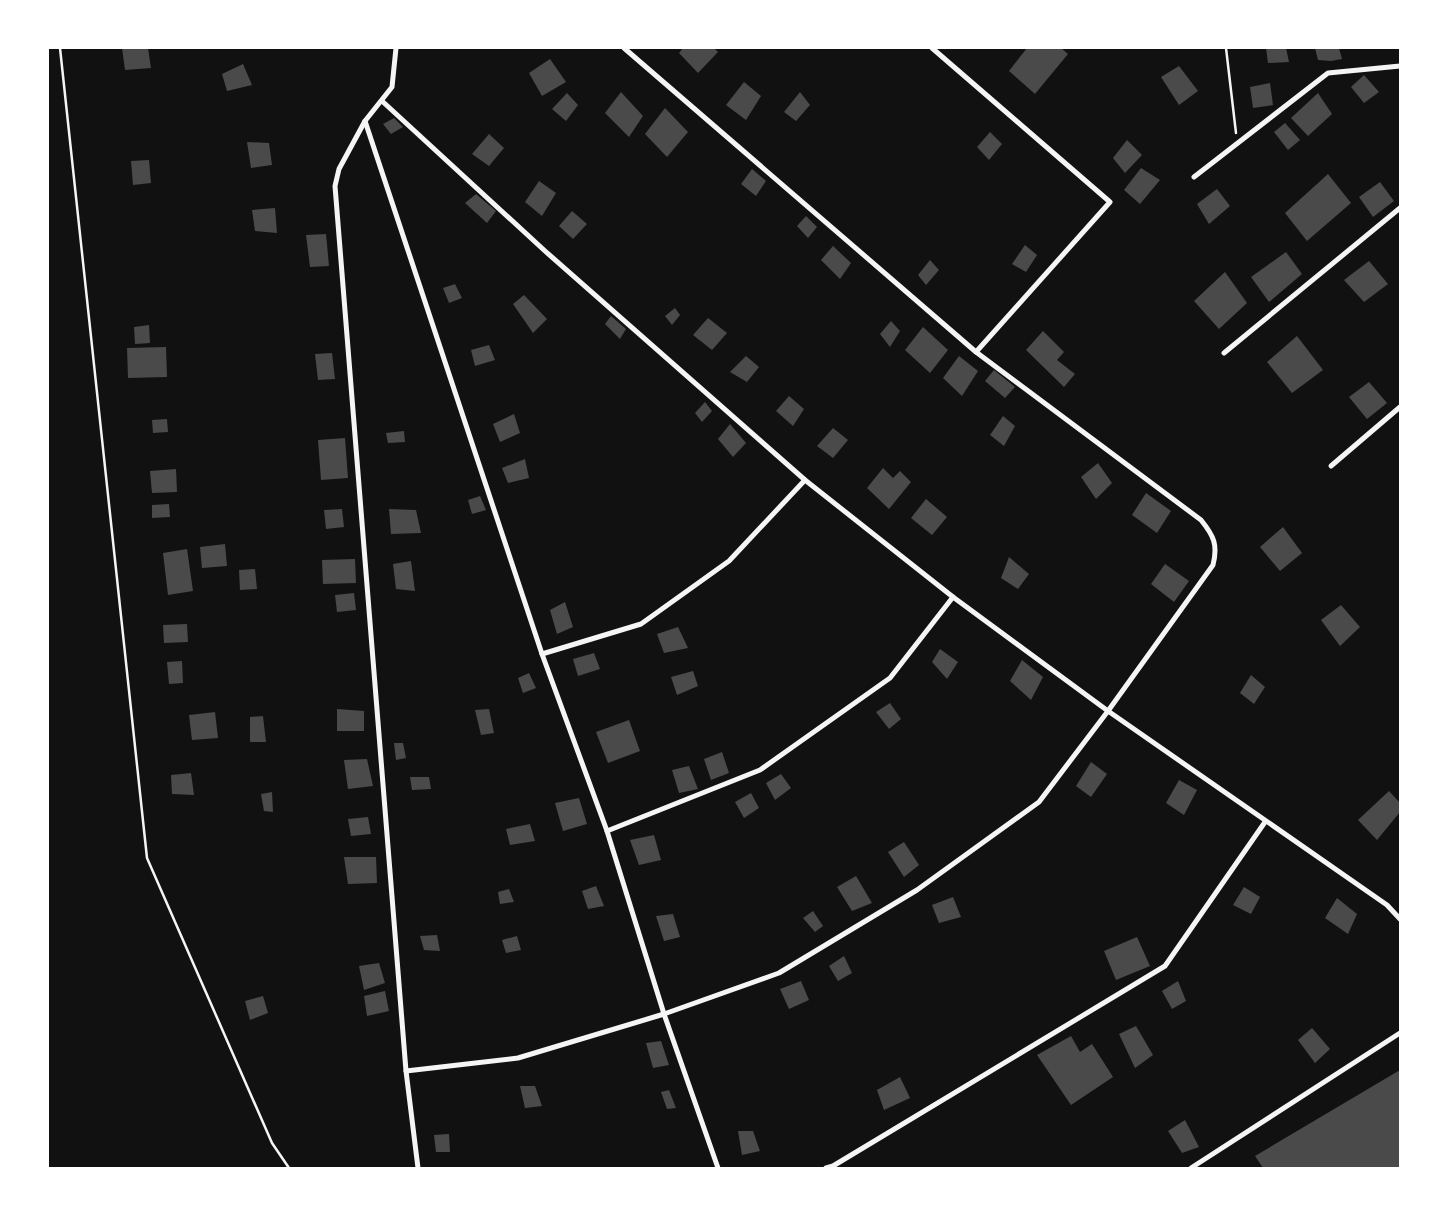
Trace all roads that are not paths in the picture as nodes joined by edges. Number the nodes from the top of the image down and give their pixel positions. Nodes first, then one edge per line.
1 (396, 48) edge
2 (624, 48) edge
3 (932, 48) edge
4 (1400, 66) edge
5 (382, 101) junction
6 (365, 121) junction
7 (1194, 177) dead end
8 (1400, 208) edge
9 (976, 352) junction
10 (1224, 353) dead end
11 (1400, 407) edge
12 (1331, 466) dead end
13 (805, 480) junction
14 (953, 596) junction
15 (542, 654) junction
16 (1108, 712) junction
17 (1265, 822) junction
18 (607, 831) junction
19 (1400, 919) edge
20 (664, 1014) junction
21 (1400, 1033) edge
22 (406, 1071) junction
23 (418, 1168) edge
24 (718, 1168) edge
25 (826, 1168) edge
26 (1191, 1168) edge

1 - 5 street
2 - 9 street
3 - 9 street
4 - 7 street
5 - 6 street
5 - 13 street
6 - 15 street
6 - 22 street
8 - 10 street
9 - 16 street
11 - 12 street
13 - 14 street
13 - 15 street
14 - 16 street
14 - 18 street
15 - 18 street
16 - 17 street
16 - 20 street
17 - 19 street
17 - 25 street
18 - 20 street
20 - 22 street
20 - 24 street
21 - 26 street
22 - 23 street

